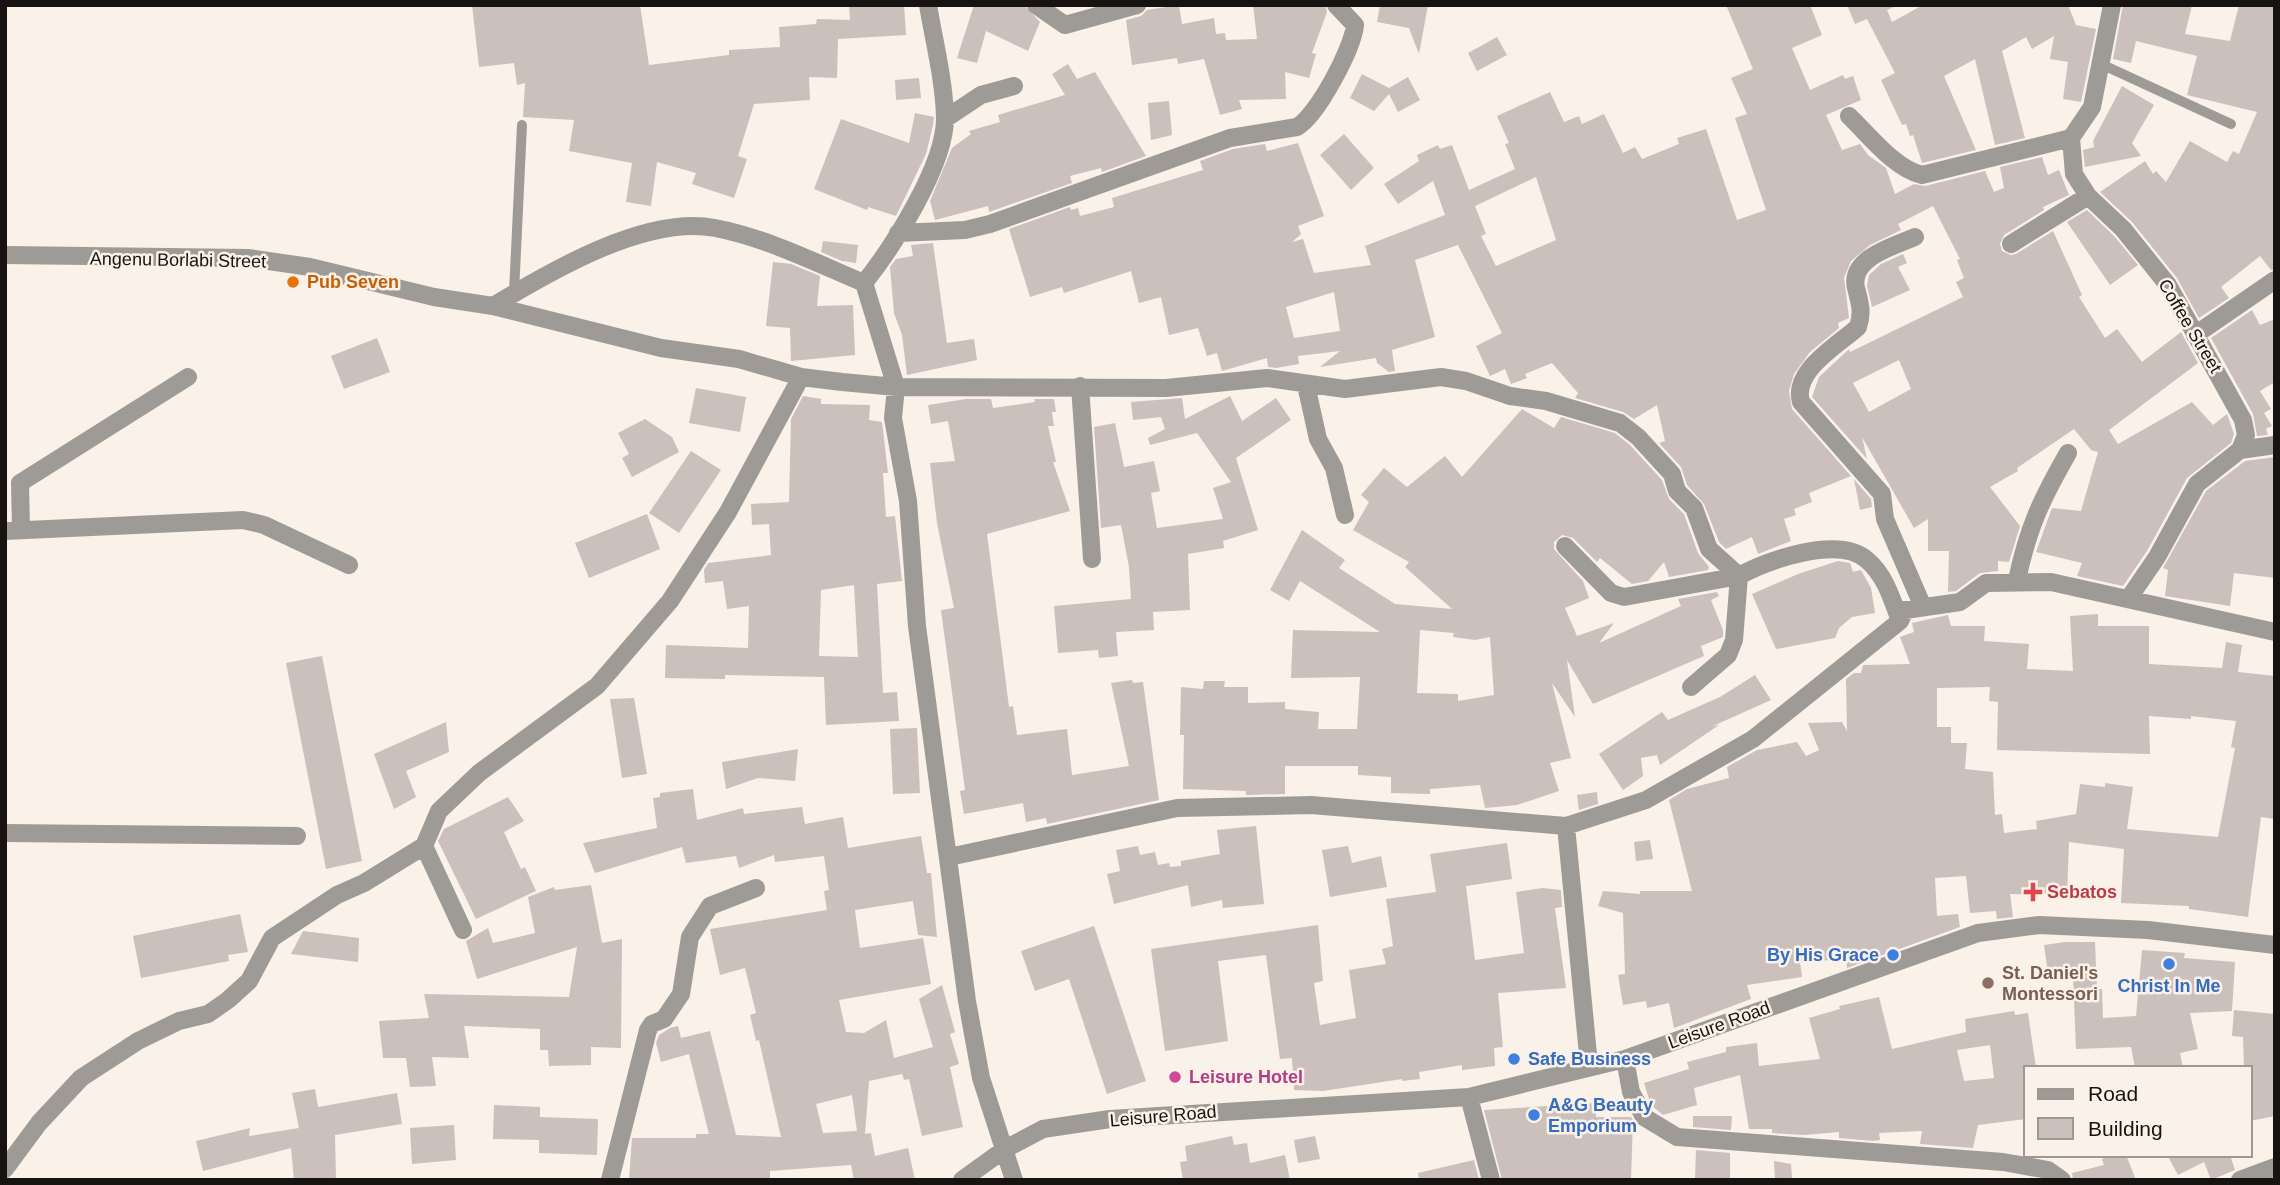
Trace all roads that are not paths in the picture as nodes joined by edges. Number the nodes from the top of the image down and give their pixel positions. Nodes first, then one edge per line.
1 (928, 5) edge
2 (1036, 5) edge
3 (1137, 5) edge
4 (1336, 5) edge
5 (2112, 5) edge
6 (2101, 64) junction
7 (1014, 86) dead end
8 (1849, 116) dead end
9 (945, 119) junction
10 (2231, 124) dead end
11 (522, 125) dead end
12 (2071, 138) junction
13 (2088, 196) junction
14 (898, 233) junction
15 (1915, 237) dead end
16 (2011, 244) dead end
17 (5, 255) edge
18 (2275, 280) edge
19 (864, 283) junction
20 (514, 293) junction
21 (493, 306) junction
22 (2195, 335) junction
23 (188, 377) dead end
24 (801, 377) junction
25 (1306, 385) junction
26 (1080, 386) junction
27 (896, 387) junction
28 (2275, 444) edge
29 (2240, 450) junction
30 (2068, 453) dead end
31 (1345, 516) dead end
32 (13, 530) edge
33 (1566, 547) dead end
34 (1092, 559) dead end
35 (349, 565) dead end
36 (1739, 576) junction
37 (2017, 580) junction
38 (2129, 598) junction
39 (1923, 607) junction
40 (1900, 621) junction
41 (2275, 632) edge
42 (1691, 687) dead end
43 (1566, 826) junction
44 (5, 833) edge
45 (297, 836) dead end
46 (424, 846) junction
47 (948, 857) junction
48 (756, 888) dead end
49 (463, 930) dead end
50 (2275, 945) edge
51 (1625, 1059) junction
52 (1590, 1065) junction
53 (1469, 1097) junction
54 (1005, 1149) junction
55 (2275, 1167) edge
56 (5, 1169) edge
57 (610, 1180) edge
58 (962, 1180) edge
59 (1014, 1180) edge
60 (1491, 1180) edge
61 (2062, 1180) edge
62 (2240, 1180) edge

1 - 9 street
2 - 3 street
4 - 14 street
5 - 6 street
6 - 10 lane
6 - 12 street
7 - 9 street
8 - 12 street
9 - 14 street
11 - 20 lane
12 - 13 street, Coffee Street
13 - 16 street
13 - 22 street, Coffee Street
14 - 19 street
15 - 39 street
17 - 21 street, Angenu Borlabi Street
18 - 22 street
19 - 20 street
19 - 27 street
20 - 21 street
21 - 24 street, Angenu Borlabi Street
22 - 29 street, Coffee Street
23 - 32 street
24 - 27 street, Angenu Borlabi Street
24 - 46 street
25 - 26 street, Angenu Borlabi Street
25 - 31 street
25 - 36 street, Angenu Borlabi Street
26 - 27 street, Angenu Borlabi Street
26 - 34 street
27 - 47 street
28 - 29 street
29 - 38 street
30 - 37 street
32 - 35 street
33 - 36 street
36 - 40 street
36 - 42 street
37 - 38 street
37 - 39 street
38 - 41 street
39 - 40 street
40 - 43 street
43 - 47 street
43 - 52 street
44 - 45 street
46 - 49 street
46 - 56 street
47 - 54 street
48 - 57 street
50 - 51 street, Leisure Road
51 - 52 street, Leisure Road
51 - 61 street
52 - 53 street, Leisure Road
53 - 54 street, Leisure Road
53 - 60 street
54 - 58 street, Leisure Road
54 - 59 street
55 - 62 street

